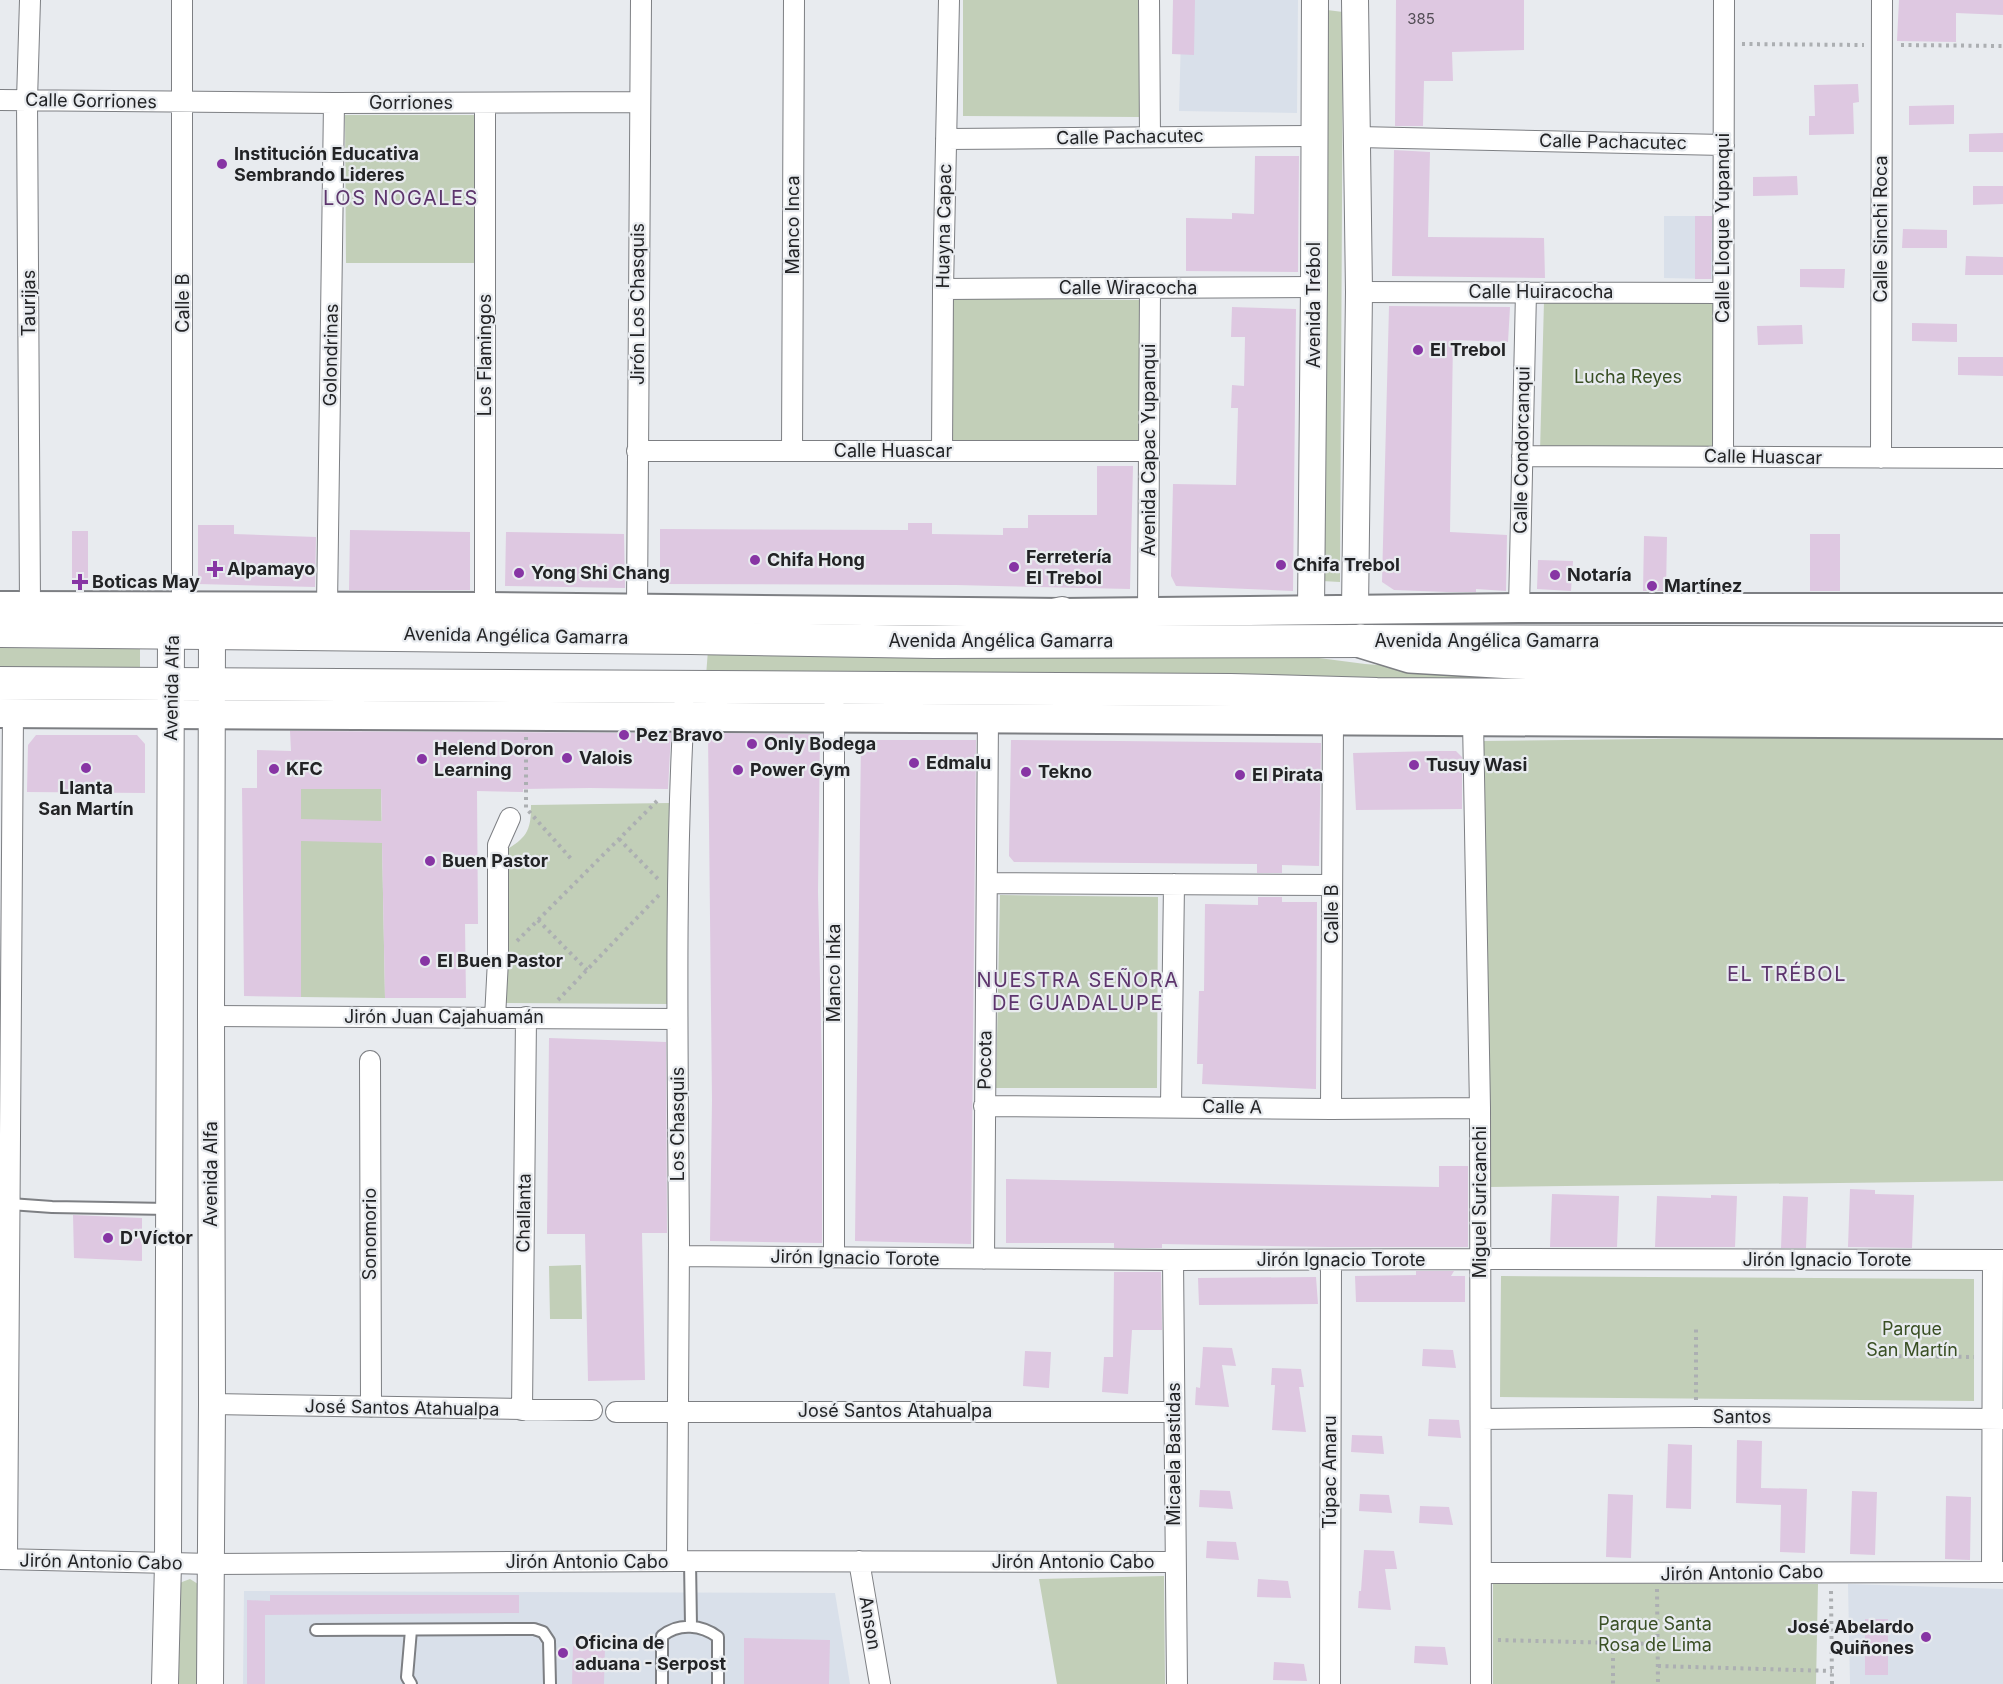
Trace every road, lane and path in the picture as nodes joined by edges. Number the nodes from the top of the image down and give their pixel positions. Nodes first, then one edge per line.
1 (30, 0) edge
2 (182, 0) edge
3 (641, 0) edge
4 (794, 0) edge
5 (949, 0) edge
6 (1149, 0) edge
7 (1315, 0) edge
8 (1355, 0) edge
9 (1724, 0) edge
10 (1882, 0) edge
11 (0, 100) edge
12 (27, 100) junction
13 (183, 102) junction
14 (640, 102) junction
15 (334, 103) junction
16 (484, 103) junction
17 (1314, 135) junction
18 (1358, 136) junction
19 (1150, 137) junction
20 (946, 139) junction
21 (1724, 145) junction
22 (1314, 287) junction
23 (1150, 288) junction
24 (943, 289) junction
25 (1359, 292) junction
26 (1526, 292) junction
27 (1723, 293) junction
28 (637, 451) junction
29 (792, 451) junction
30 (942, 451) junction
31 (1148, 451) junction
32 (1522, 456) junction
33 (1723, 456) junction
34 (1881, 458) junction
35 (2003, 459) edge
36 (0, 606) edge
37 (30, 606) junction
38 (327, 606) junction
39 (485, 607) junction
40 (1519, 608) junction
41 (2003, 608) edge
42 (637, 609) junction
43 (1311, 611) junction
44 (1148, 612) junction
45 (1062, 613) junction
46 (177, 619) junction
47 (1358, 626) junction
48 (0, 631) edge
49 (212, 632) junction
50 (691, 638) junction
51 (934, 642) junction
52 (2003, 643) edge
53 (2003, 674) edge
54 (0, 683) edge
55 (1377, 694) junction
56 (2003, 696) edge
57 (170, 699) junction
58 (213, 699) junction
59 (685, 702) junction
60 (835, 702) junction
61 (7, 713) edge
62 (527, 715) junction
63 (988, 717) junction
64 (1333, 720) junction
65 (1473, 720) junction
66 (2003, 724) edge
67 (660, 798) dead end
68 (510, 818) dead end
69 (619, 839) junction
70 (573, 861) dead end
71 (6, 867) edge
72 (659, 880) dead end
73 (987, 883) junction
74 (1174, 884) junction
75 (1332, 885) junction
76 (667, 888) dead end
77 (538, 920) junction
78 (498, 960) junction
79 (587, 970) junction
80 (211, 1016) junction
81 (533, 1017) junction
82 (6, 1018) edge
83 (495, 1018) junction
84 (677, 1019) junction
85 (370, 1061) dead end
86 (984, 1106) junction
87 (1171, 1106) junction
88 (1331, 1108) junction
89 (1480, 1108) junction
90 (10, 1204) junction
91 (169, 1209) junction
92 (679, 1256) junction
93 (834, 1257) junction
94 (984, 1259) junction
95 (1480, 1259) junction
96 (1173, 1260) junction
97 (1331, 1260) junction
98 (1998, 1260) edge
99 (1696, 1326) dead end
100 (1876, 1356) dead end
101 (1993, 1357) junction
102 (4, 1404) edge
103 (212, 1404) junction
104 (371, 1407) junction
105 (522, 1410) junction
106 (592, 1410) dead end
107 (677, 1411) junction
108 (616, 1412) dead end
109 (1174, 1412) junction
110 (1696, 1417) junction
111 (1481, 1419) junction
112 (1998, 1419) edge
113 (4, 1559) edge
114 (683, 1561) junction
115 (859, 1561) junction
116 (1174, 1562) junction
117 (168, 1563) junction
118 (212, 1564) junction
119 (1831, 1572) junction
120 (1998, 1572) edge
121 (1481, 1573) junction
122 (1656, 1574) junction
123 (691, 1626) junction
124 (316, 1630) dead end
125 (411, 1630) junction
126 (1482, 1640) junction
127 (1613, 1643) junction
128 (1657, 1644) junction
129 (1658, 1666) junction
130 (1832, 1671) junction
131 (165, 1684) edge
132 (210, 1684) edge
133 (411, 1684) edge
134 (550, 1684) edge
135 (662, 1684) edge
136 (718, 1684) edge
137 (880, 1684) edge
138 (1177, 1684) edge
139 (1330, 1684) edge
140 (1482, 1684) edge
141 (1613, 1684) edge
142 (1658, 1684) edge
143 (1832, 1684) edge

1 - 12 street, Taurijas
2 - 13 street, Calle B
3 - 14 street, Jirón Los Chasquis
4 - 29 street, Manco Inca
5 - 20 street, Huayna Capac
6 - 19 street
7 - 17 street, Avenida Trébol
8 - 18 street
9 - 21 street, Calle Lloque Yupanqui
10 - 34 street, Calle Sinchi Roca
11 - 12 street, Calle Gorriones
12 - 13 street, Calle Gorriones
12 - 37 street, Taurijas
13 - 15 street, Gorriones
13 - 46 street, Calle B
14 - 16 street, Gorriones
14 - 28 street, Jirón Los Chasquis
15 - 16 street, Gorriones
15 - 38 street, Golondrinas
16 - 39 street, Los Flamingos
17 - 19 street, Calle Pachacutec
17 - 22 street, Avenida Trébol
18 - 21 street, Calle Pachacutec
18 - 25 street
19 - 20 street, Calle Pachacutec
20 - 24 street, Huayna Capac
21 - 27 street, Calle Lloque Yupanqui
22 - 23 street, Calle Wiracocha
22 - 43 street, Avenida Trébol
23 - 24 street, Calle Wiracocha
23 - 31 street, Avenida Capac Yupanqui
24 - 30 street, Huayna Capac
25 - 26 street, Calle Huiracocha
25 - 47 street
26 - 27 street, Calle Huiracocha
26 - 32 street, Calle Condorcanqui
27 - 33 street, Calle Lloque Yupanqui
28 - 29 street, Calle Huascar
28 - 42 street, Jirón Los Chasquis
29 - 30 street, Calle Huascar
30 - 31 street, Calle Huascar
31 - 44 street, Avenida Capac Yupanqui
32 - 33 street, Calle Huascar
32 - 40 street, Calle Condorcanqui
33 - 34 street, Calle Huascar
34 - 35 street, Calle Huascar
36 - 37 main road, Avenida Angélica Gamarra
37 - 46 main road, Avenida Angélica Gamarra
38 - 39 main road, Avenida Angélica Gamarra
38 - 46 main road, Avenida Angélica Gamarra
39 - 42 main road, Avenida Angélica Gamarra
40 - 41 main road, Avenida Angélica Gamarra
40 - 47 main road, Avenida Angélica Gamarra
42 - 45 main road, Avenida Angélica Gamarra
43 - 44 main road, Avenida Angélica Gamarra
43 - 47 main road, Avenida Angélica Gamarra
44 - 45 main road, Avenida Angélica Gamarra
45 - 51 main road
46 - 48 main road, Avenida Angélica Gamarra
46 - 49 main road, Avenida Angélica Gamarra
46 - 57 street, Avenida Alfa
47 - 51 main road, Avenida Angélica Gamarra
47 - 52 main road, Avenida Angélica Gamarra
47 - 53 highway
49 - 50 main road, Avenida Angélica Gamarra
49 - 58 street, Avenida Alfa
50 - 51 main road, Avenida Angélica Gamarra
50 - 59 main road
54 - 57 main road
55 - 56 main road
55 - 60 main road
55 - 64 main road
57 - 58 main road
57 - 61 main road
57 - 91 street, Avenida Alfa
58 - 59 main road
58 - 62 main road
58 - 80 street, Avenida Alfa
59 - 60 main road
59 - 62 main road
59 - 84 street, Los Chasquis
60 - 63 main road
60 - 93 street, Manco Inka
61 - 71 street
62 - 70 path
63 - 64 main road
63 - 73 street, Pocota
64 - 65 main road
64 - 75 street, Calle B
65 - 66 main road
65 - 89 street, Miguel Suricanchi
67 - 69 path
68 - 78 street
69 - 72 path
69 - 77 path
71 - 82 street
73 - 74 street
73 - 86 street, Pocota
74 - 75 street
74 - 87 street
75 - 88 street, Calle B
76 - 79 path
77 - 78 path
77 - 79 path
78 - 83 street
79 - 81 path
80 - 83 street, Jirón Juan Cajahuamán
80 - 103 street, Avenida Alfa
81 - 83 street, Jirón Juan Cajahuamán
81 - 84 street, Jirón Juan Cajahuamán
81 - 105 street, Challanta
82 - 90 street
84 - 92 street, Los Chasquis
85 - 104 street, Sonomorio
86 - 87 street, Calle A
86 - 94 street, Pocota
87 - 88 street, Calle A
88 - 89 street, Calle A
89 - 95 street, Miguel Suricanchi
90 - 91 lane
90 - 102 street
91 - 117 street, Avenida Alfa
92 - 93 street, Jirón Ignacio Torote
92 - 107 street, Los Chasquis
93 - 94 street, Jirón Ignacio Torote
94 - 96 street, Jirón Ignacio Torote
95 - 97 street, Jirón Ignacio Torote
95 - 98 street, Jirón Ignacio Torote
95 - 111 street, Miguel Suricanchi
96 - 97 street, Jirón Ignacio Torote
96 - 109 street, Micaela Bastidas
97 - 139 street, Túpac Amaru
98 - 101 street
99 - 110 path
100 - 101 path
101 - 112 street
102 - 113 street
103 - 104 street, José Santos Atahualpa
103 - 118 street, Avenida Alfa
104 - 105 street, José Santos Atahualpa
105 - 106 street, José Santos Atahualpa
107 - 108 street, José Santos Atahualpa
107 - 109 street, José Santos Atahualpa
107 - 114 street, Los Chasquis
109 - 116 street, Micaela Bastidas
110 - 111 street, Santos
110 - 112 street, Santos
111 - 121 street, Miguel Suricanchi
112 - 120 street
113 - 117 street, Jirón Antonio Cabo
114 - 115 street, Jirón Antonio Cabo
114 - 118 street, Jirón Antonio Cabo
114 - 123 lane
115 - 116 street, Jirón Antonio Cabo
115 - 137 street, Anson
116 - 138 street, Micaela Bastidas
117 - 118 street, Jirón Antonio Cabo
117 - 131 street, Avenida Alfa
118 - 132 street, Avenida Alfa
119 - 120 street, Jirón Antonio Cabo
119 - 122 street, Jirón Antonio Cabo
119 - 130 path
121 - 122 street, Jirón Antonio Cabo
121 - 126 street, Miguel Suricanchi
122 - 128 path
123 - 135 lane
123 - 136 lane
124 - 125 lane
125 - 133 lane
125 - 134 lane
126 - 127 path
126 - 140 street, Miguel Suricanchi
127 - 128 path
127 - 141 path
128 - 129 path
129 - 130 path
129 - 142 path
130 - 143 path

